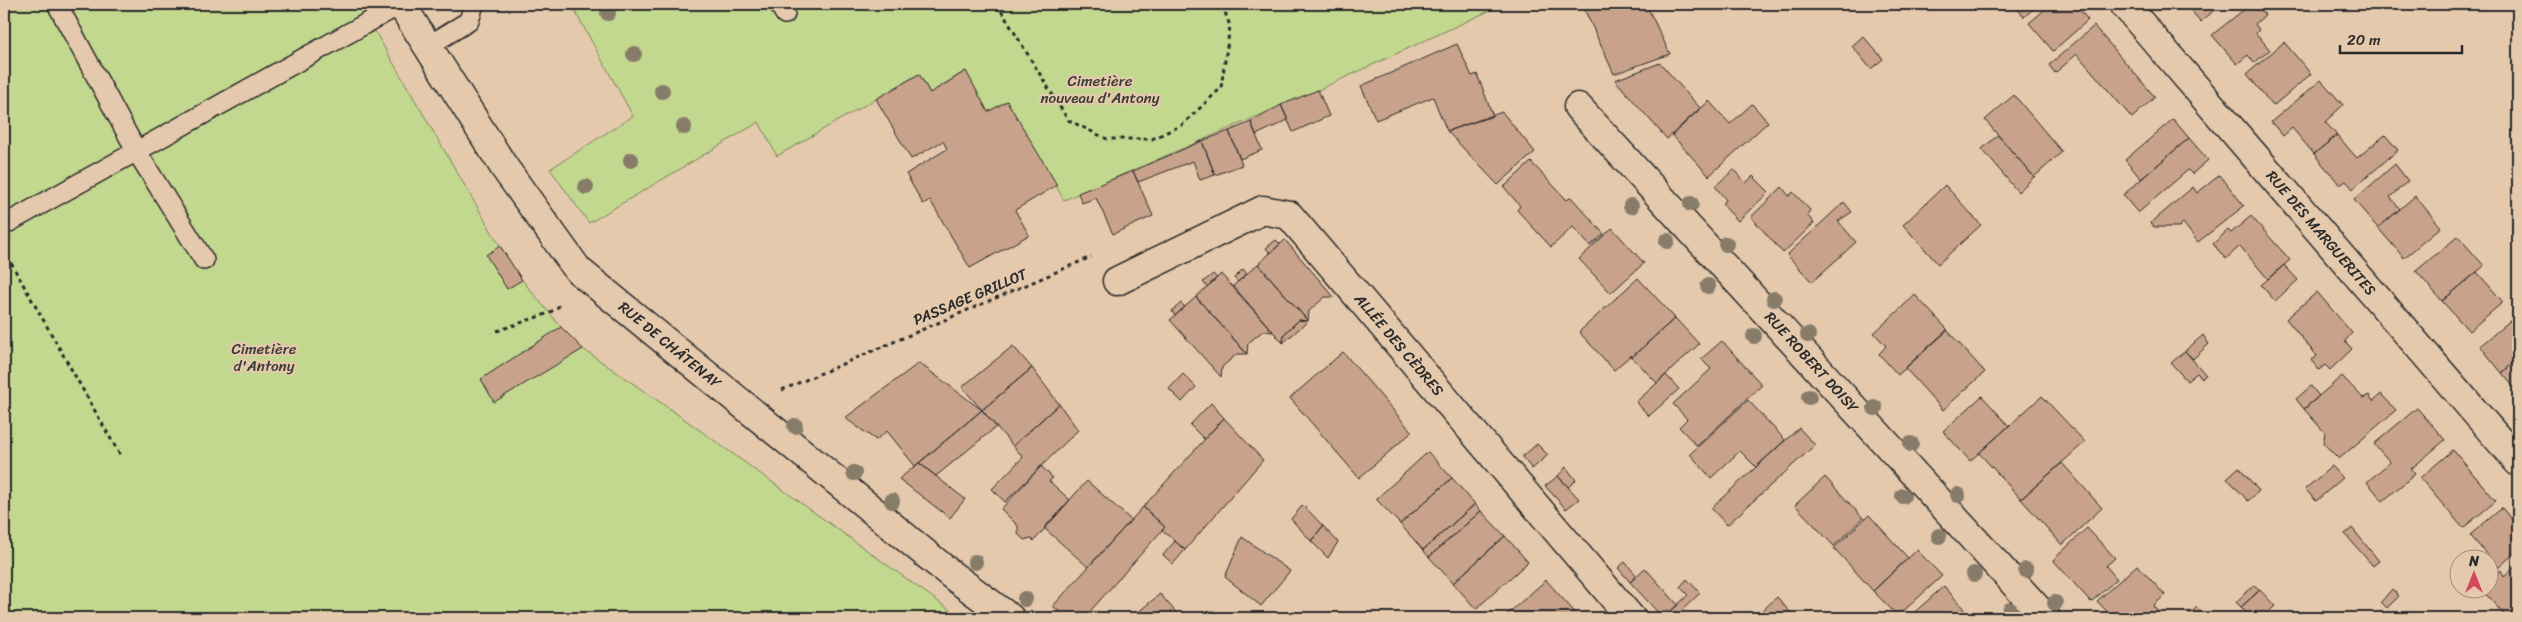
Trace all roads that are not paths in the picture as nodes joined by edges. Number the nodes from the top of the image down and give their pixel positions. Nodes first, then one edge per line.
1 (57, 4) edge
2 (401, 4) edge
3 (474, 4) edge
4 (2124, 4) edge
5 (428, 46) junction
6 (1578, 107) dead end
7 (136, 152) junction
8 (4, 224) edge
9 (204, 260) dead end
10 (1117, 281) dead end
11 (2518, 462) edge
12 (1010, 618) edge
13 (1631, 618) edge
14 (2046, 618) edge

1 - 7 lane
2 - 5 street, RUE DE CHÂTENAY
2 - 7 lane
3 - 5 lane
4 - 11 street, RUE DES MARGUERITES
5 - 12 street, RUE DE CHÂTENAY
6 - 14 street, RUE ROBERT DOISY
7 - 8 lane
7 - 9 lane
10 - 13 street, ALLÉE DES CÈDRES

